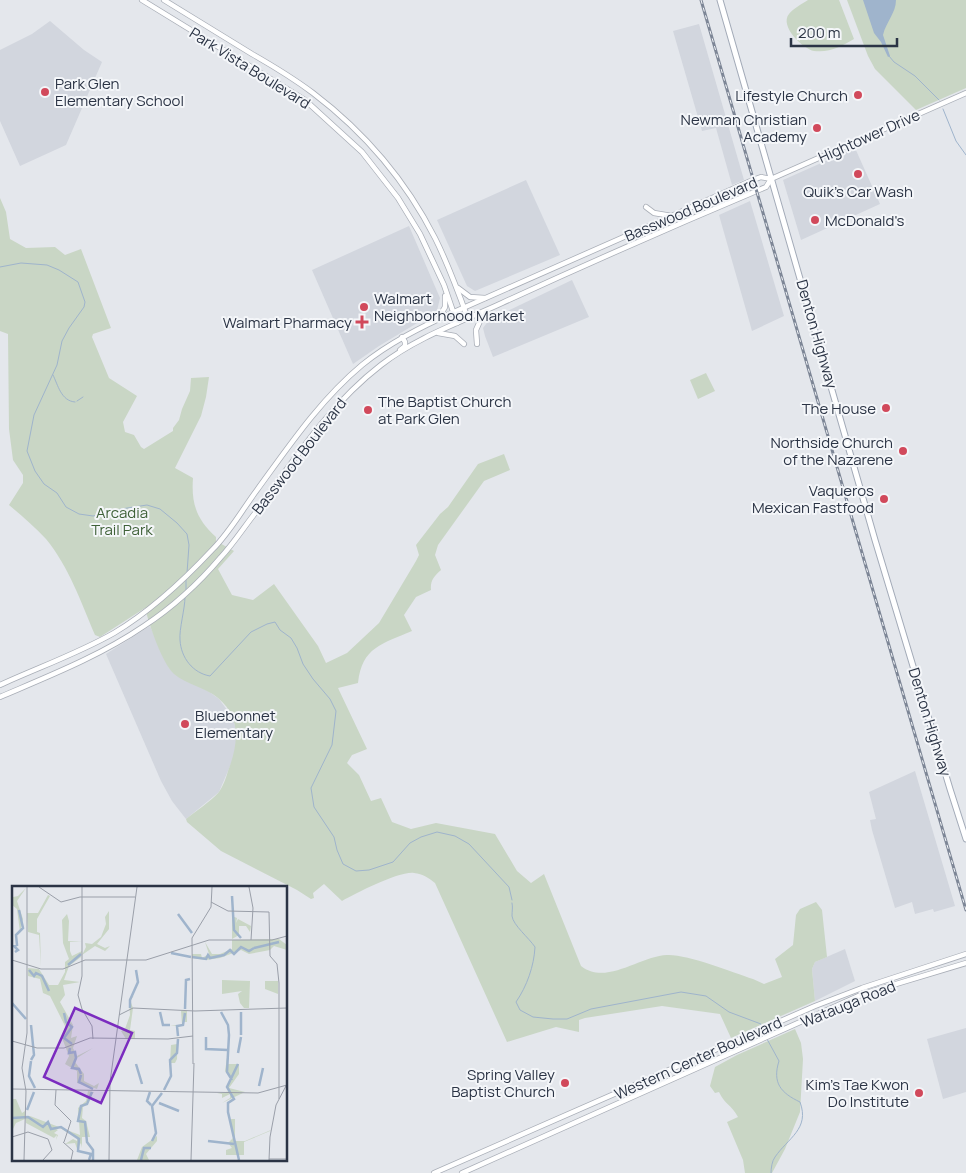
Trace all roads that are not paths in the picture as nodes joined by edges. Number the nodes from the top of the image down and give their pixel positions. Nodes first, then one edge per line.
1 (142, 0) edge
2 (164, 0) edge
3 (720, 0) edge
4 (966, 93) edge
5 (771, 179) junction
6 (646, 207) dead end
7 (673, 216) junction
8 (434, 237) junction
9 (424, 242) junction
10 (533, 278) junction
11 (444, 285) junction
12 (456, 286) junction
13 (537, 287) junction
14 (486, 298) junction
15 (464, 308) junction
16 (454, 312) junction
17 (484, 312) junction
18 (468, 319) junction
19 (437, 320) junction
20 (457, 323) junction
21 (432, 334) junction
22 (402, 337) junction
23 (464, 344) dead end
24 (477, 344) dead end
25 (381, 365) junction
26 (0, 684) edge
27 (0, 697) edge
28 (966, 839) edge
29 (966, 954) edge
30 (966, 962) edge
31 (701, 1057) junction
32 (705, 1066) junction
33 (678, 1078) joint
34 (434, 1173) edge
35 (462, 1173) edge

1 - 9 main road, Park Vista Boulevard
2 - 8 main road, Park Vista Boulevard
3 - 5 main road, Denton Highway
4 - 5 main road, Hightower Drive
5 - 7 main road, Basswood Boulevard
5 - 13 main road, Basswood Boulevard
5 - 28 main road, Denton Highway
6 - 7 main road
7 - 10 main road, Basswood Boulevard
8 - 9 main road
8 - 12 main road, Park Vista Boulevard
9 - 11 main road, Park Vista Boulevard
10 - 13 main road
10 - 14 main road, Basswood Boulevard
11 - 16 main road, Park Vista Boulevard
11 - 19 main road
12 - 14 main road
12 - 15 main road, Park Vista Boulevard
13 - 17 main road, Basswood Boulevard
14 - 15 main road, Basswood Boulevard
15 - 16 main road, Basswood Boulevard
15 - 18 main road, Park Vista Boulevard
16 - 19 main road, Basswood Boulevard
16 - 20 main road, Park Vista Boulevard
17 - 18 main road, Basswood Boulevard
17 - 24 main road
18 - 20 main road, Basswood Boulevard
19 - 22 main road, Basswood Boulevard
20 - 21 main road, Basswood Boulevard
21 - 23 main road
21 - 25 main road, Basswood Boulevard
22 - 25 main road
22 - 26 main road, Basswood Boulevard
25 - 27 main road, Basswood Boulevard
29 - 31 main road, Western Center Boulevard
30 - 32 main road, Watauga Road
31 - 32 main road
31 - 34 main road, Western Center Boulevard
32 - 33 main road, Watauga Road
33 - 35 main road, Western Center Boulevard

